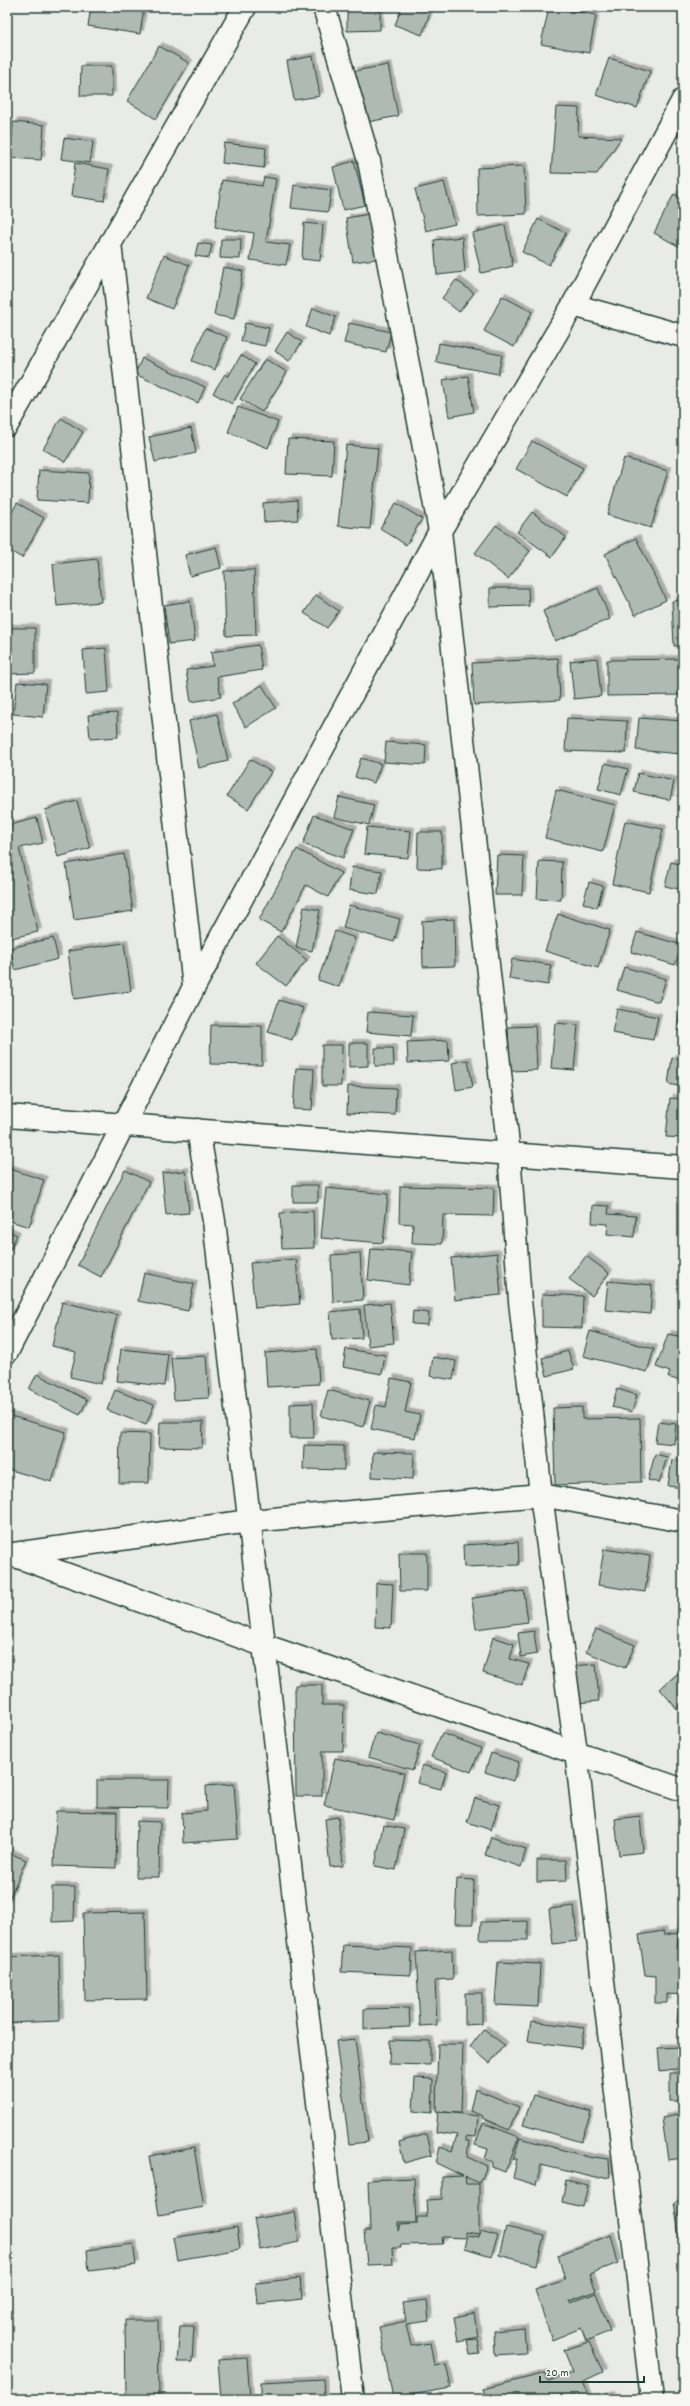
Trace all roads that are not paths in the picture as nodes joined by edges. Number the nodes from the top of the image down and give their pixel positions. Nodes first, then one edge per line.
1 (246, 7) edge
2 (324, 7) edge
3 (683, 100) edge
4 (110, 243) junction
5 (574, 305) junction
6 (683, 336) edge
7 (7, 425) edge
8 (440, 531) junction
9 (194, 987) junction
10 (7, 1116) edge
11 (124, 1124) junction
12 (198, 1130) junction
13 (509, 1154) junction
14 (683, 1167) edge
15 (7, 1352) edge
16 (541, 1495) junction
17 (249, 1521) junction
18 (683, 1521) edge
19 (9, 1554) edge
20 (266, 1646) junction
21 (576, 1752) junction
22 (683, 1790) edge
23 (353, 2399) edge
24 (652, 2399) edge

1 - 4 street
2 - 8 street
3 - 5 street
4 - 7 street
4 - 9 street
5 - 6 street
5 - 8 street
8 - 9 street
8 - 13 street
9 - 11 street
10 - 11 street
11 - 12 street
11 - 15 street
12 - 13 street
12 - 17 street
13 - 14 street
13 - 16 street
16 - 17 street
16 - 18 street
16 - 21 street
17 - 19 street
17 - 20 street
19 - 20 street
20 - 21 street
20 - 23 street
21 - 22 street
21 - 24 street

